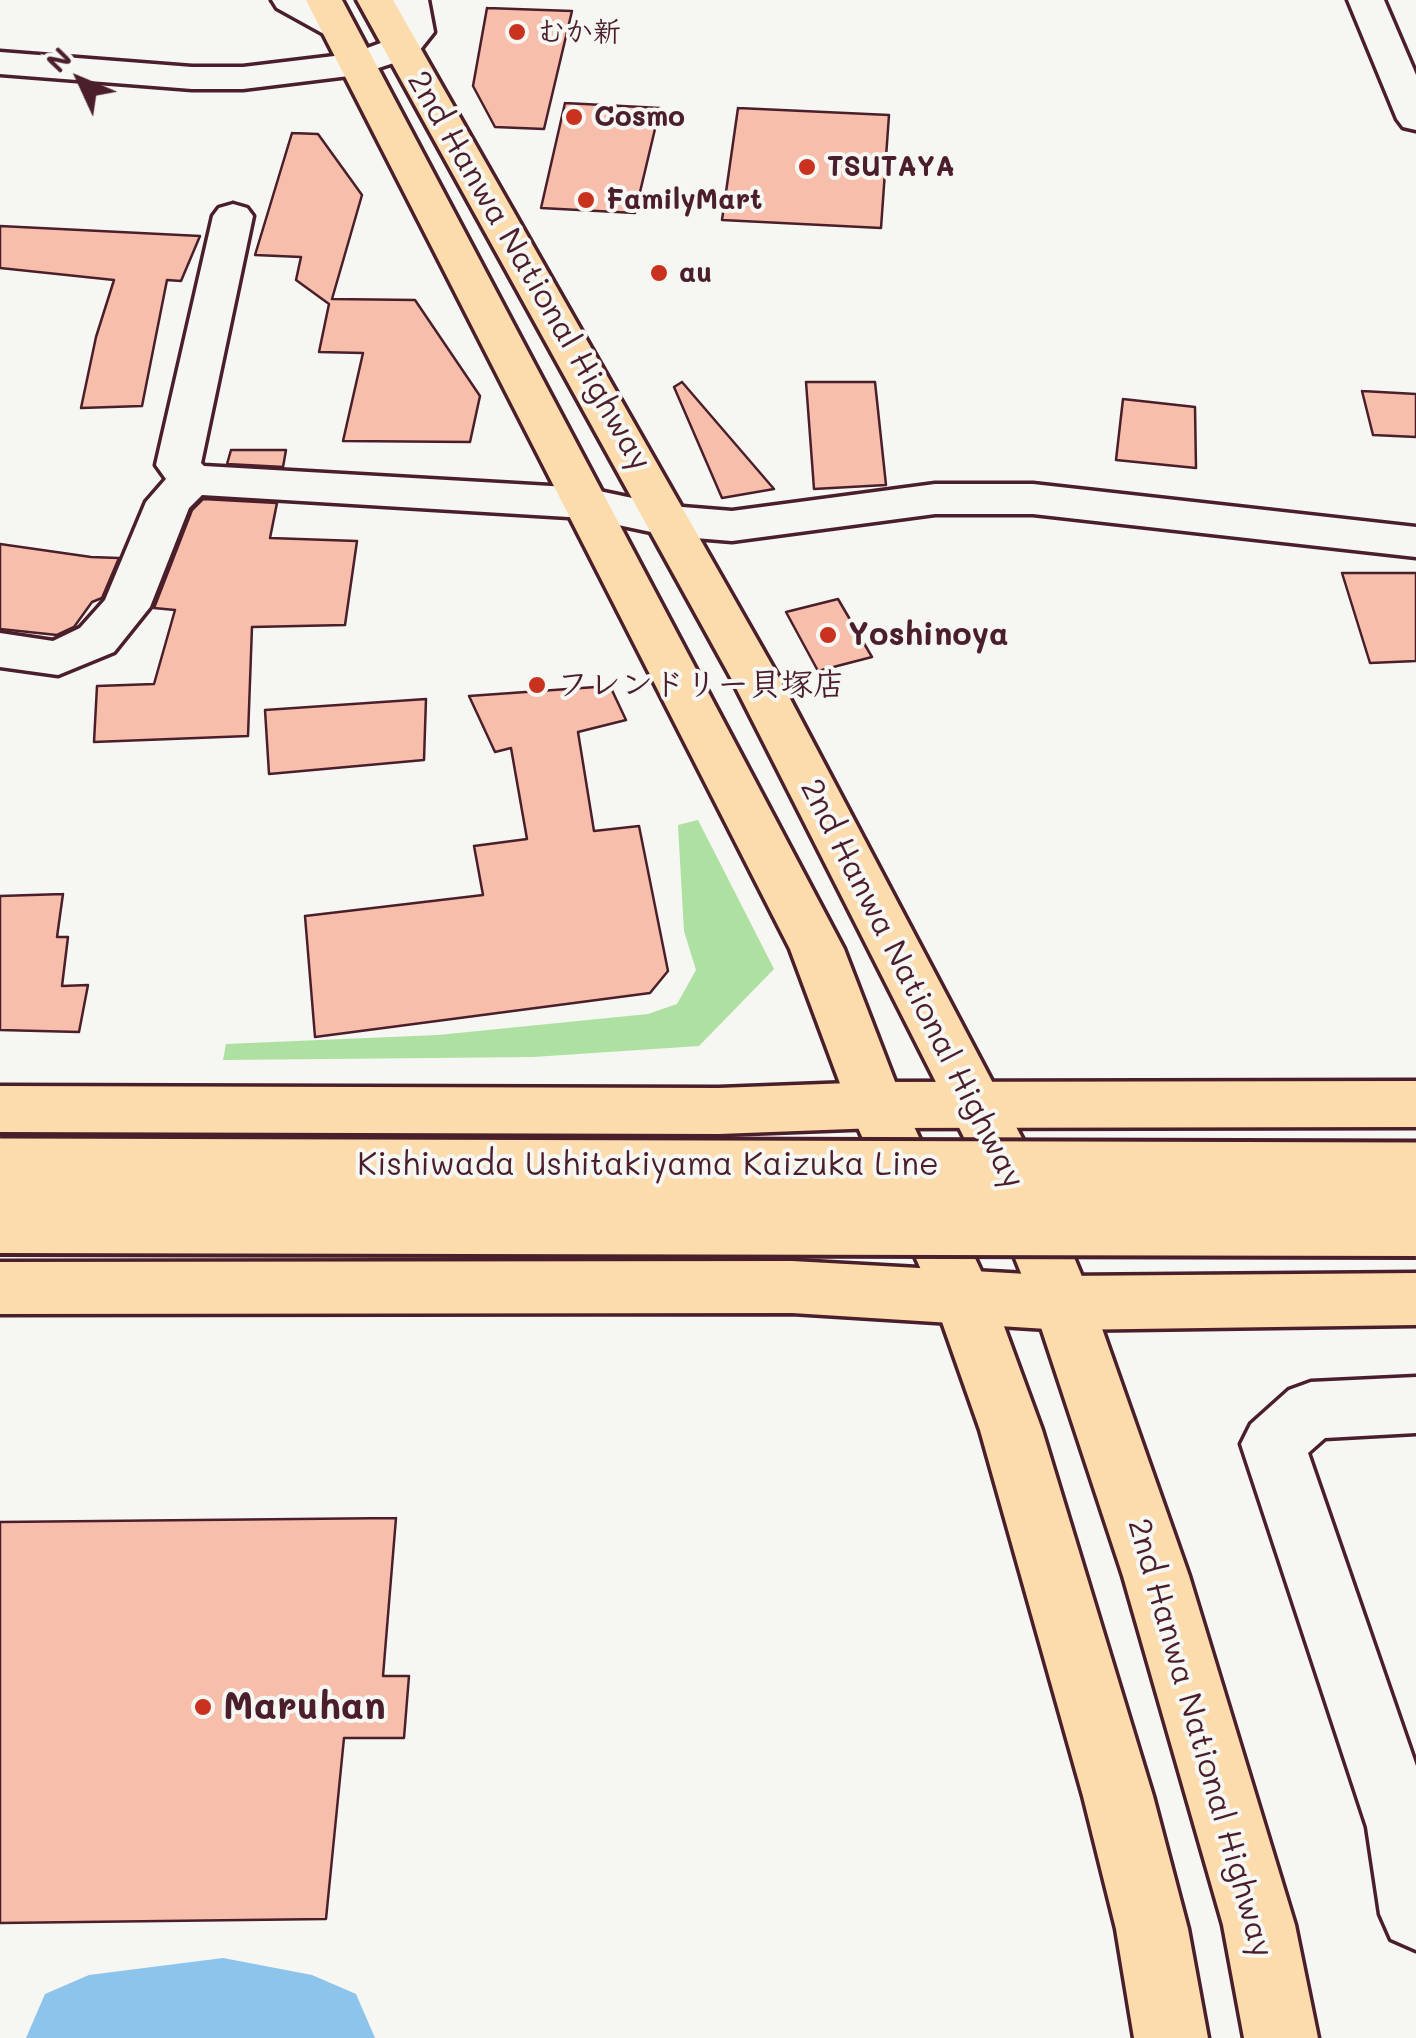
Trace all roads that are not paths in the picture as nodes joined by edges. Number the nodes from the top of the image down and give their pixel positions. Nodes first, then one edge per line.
1 (290, 0) edge
2 (1366, 0) edge
3 (367, 23) edge
4 (0, 63) edge
5 (1416, 118) edge
6 (233, 216) dead end
7 (191, 480) junction
8 (585, 503) junction
9 (670, 521) junction
10 (1416, 542) edge
11 (0, 650) edge
12 (1410, 1103) edge
13 (876, 1105) junction
14 (979, 1105) junction
15 (0, 1109) edge
16 (0, 1164) edge
17 (1416, 1168) edge
18 (0, 1220) edge
19 (1416, 1222) edge
20 (0, 1288) edge
21 (964, 1299) junction
22 (1350, 1300) joint
23 (1416, 1301) edge
24 (1063, 1303) junction
25 (1416, 1405) edge
26 (1416, 1914) edge
27 (1171, 2038) edge
28 (1281, 2038) edge

1 - 3 street
2 - 5 street
3 - 4 street
3 - 8 main road, 2nd Hanwa National Highway
3 - 9 main road, 2nd Hanwa National Highway
6 - 7 street
7 - 8 street
7 - 11 street
8 - 9 street
8 - 13 main road, 2nd Hanwa National Highway
9 - 10 street
9 - 14 main road, 2nd Hanwa National Highway
12 - 14 main road
13 - 14 main road
13 - 15 main road
13 - 21 main road, 2nd Hanwa National Highway
14 - 24 main road, 2nd Hanwa National Highway
16 - 17 main road, Kishiwada Ushitakiyama Kaizuka Line, bridge
18 - 19 main road, Kishiwada Ushitakiyama Kaizuka Line, bridge
20 - 21 main road
21 - 24 main road
21 - 27 main road, 2nd Hanwa National Highway
22 - 23 street
22 - 24 main road
24 - 28 main road, 2nd Hanwa National Highway
25 - 26 street

